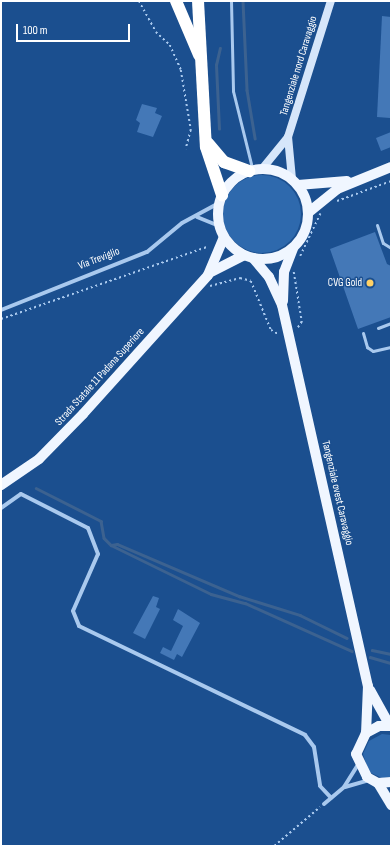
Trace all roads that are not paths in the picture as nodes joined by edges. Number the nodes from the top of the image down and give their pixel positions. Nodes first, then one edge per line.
1 (176, 1) edge
2 (198, 1) edge
3 (231, 1) edge
4 (331, 1) edge
5 (200, 58) junction
6 (288, 137) junction
7 (205, 138) junction
8 (391, 167) edge
9 (254, 170) junction
10 (358, 179) junction
11 (295, 182) junction
12 (221, 199) junction
13 (308, 212) junction
14 (197, 217) junction
15 (377, 225) dead end
16 (219, 226) junction
17 (224, 237) junction
18 (294, 247) junction
19 (391, 248) edge
20 (248, 256) junction
21 (208, 275) junction
22 (282, 305) junction
23 (1, 310) edge
24 (391, 323) edge
25 (378, 328) dead end
26 (363, 333) dead end
27 (391, 347) edge
28 (1, 485) edge
29 (1, 508) edge
30 (368, 686) junction
31 (390, 726) edge
32 (366, 733) junction
33 (358, 765) junction
34 (374, 781) junction
35 (391, 782) edge
36 (344, 787) junction
37 (331, 798) junction
38 (324, 804) road end
39 (391, 805) edge

1 - 5 highway
2 - 5 highway
3 - 9 lane
4 - 6 main road, Tangenziale nord Caravaggio
5 - 7 highway
6 - 9 main road, Tangenziale nord Caravaggio
6 - 11 main road, Tangenziale nord Caravaggio
7 - 9 highway
7 - 12 highway
8 - 10 main road
9 - 11 main road
9 - 12 main road
10 - 11 main road
10 - 13 main road
11 - 13 main road
12 - 14 street, Via Treviglio
12 - 16 main road
13 - 18 main road
14 - 16 street
14 - 23 street, Via Treviglio
15 - 19 lane
16 - 17 main road
17 - 20 main road
17 - 21 main road, Strada Statale 11 Padana Superiore
18 - 20 main road
18 - 22 main road, Tangenziale ovest Caravaggio
20 - 21 main road, Strada Statale 11 Padana Superiore
20 - 22 main road, Tangenziale ovest Caravaggio
21 - 28 main road, Strada Statale 11 Padana Superiore
22 - 30 main road, Tangenziale ovest Caravaggio
24 - 25 lane
26 - 27 lane
29 - 37 street
30 - 31 main road, Tangenziale ovest Caravaggio
30 - 32 main road, Tangenziale ovest Caravaggio
31 - 32 main road, Tangenziale ovest Caravaggio
32 - 33 main road, Tangenziale ovest Caravaggio
33 - 34 main road
33 - 36 street
34 - 35 main road
34 - 36 street
34 - 39 main road
36 - 37 street
37 - 38 street

